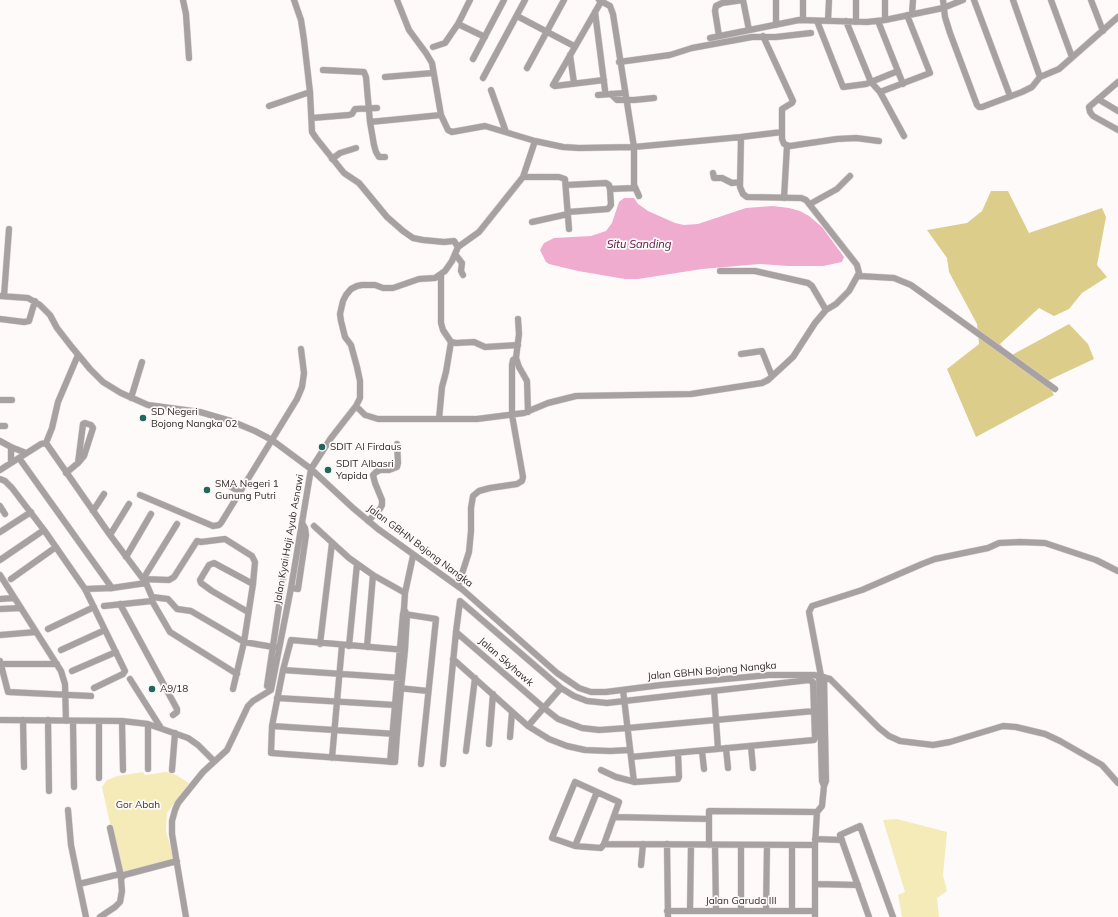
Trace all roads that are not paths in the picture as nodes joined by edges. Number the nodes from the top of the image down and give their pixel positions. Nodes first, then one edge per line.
1 (183, 0) edge
2 (294, 0) edge
3 (397, 0) edge
4 (400, 0) edge
5 (470, 0) edge
6 (504, 0) edge
7 (525, 0) edge
8 (564, 0) edge
9 (600, 0) edge
10 (743, 0) edge
11 (776, 0) edge
12 (803, 0) edge
13 (829, 0) edge
14 (856, 0) edge
15 (885, 0) edge
16 (913, 0) edge
17 (942, 0) edge
18 (963, 0) edge
19 (974, 0) edge
20 (1013, 0) edge
21 (1051, 0) edge
22 (1091, 0) edge
23 (943, 8) junction
24 (405, 12) dead end
25 (595, 12) junction
26 (910, 15) junction
27 (517, 16) junction
28 (1118, 17) edge
29 (803, 20) junction
30 (878, 20) junction
31 (885, 20) junction
32 (817, 21) junction
33 (828, 21) junction
34 (846, 21) junction
35 (856, 22) junction
36 (458, 24) junction
37 (776, 25) junction
38 (749, 30) junction
39 (1103, 30) junction
40 (547, 31) junction
41 (811, 32) dead end
42 (719, 36) junction
43 (763, 36) junction
44 (485, 37) junction
45 (710, 38) dead end
46 (574, 46) junction
47 (433, 47) dead end
48 (570, 55) junction
49 (1072, 57) junction
50 (189, 58) dead end
51 (473, 59) dead end
52 (620, 62) junction
53 (527, 68) dead end
54 (323, 70) dead end
55 (898, 72) junction
56 (433, 73) junction
57 (385, 77) dead end
58 (1040, 77) junction
59 (483, 78) dead end
60 (604, 80) junction
61 (871, 82) junction
62 (574, 84) junction
63 (902, 84) junction
64 (1116, 85) edge
65 (491, 90) dead end
66 (605, 90) dead end
67 (310, 92) junction
68 (880, 92) junction
69 (625, 93) junction
70 (611, 94) junction
71 (598, 95) dead end
72 (1010, 96) junction
73 (654, 98) dead end
74 (1098, 99) junction
75 (626, 100) junction
76 (269, 106) dead end
77 (368, 108) junction
78 (376, 108) dead end
79 (1118, 111) edge
80 (441, 115) junction
81 (312, 118) junction
82 (370, 122) junction
83 (1118, 130) edge
84 (506, 132) junction
85 (782, 132) junction
86 (904, 136) dead end
87 (741, 138) junction
88 (879, 141) dead end
89 (535, 142) junction
90 (787, 146) junction
91 (634, 147) junction
92 (356, 148) dead end
93 (385, 156) dead end
94 (332, 158) junction
95 (713, 173) dead end
96 (850, 176) dead end
97 (523, 177) junction
98 (740, 182) junction
99 (566, 185) junction
100 (634, 188) junction
101 (610, 189) junction
102 (639, 196) dead end
103 (784, 198) junction
104 (810, 204) junction
105 (568, 213) junction
106 (532, 222) dead end
107 (9, 229) dead end
108 (569, 229) dead end
109 (458, 247) junction
110 (455, 254) junction
111 (720, 271) dead end
112 (442, 274) junction
113 (464, 275) dead end
114 (858, 276) junction
115 (2, 296) edge
116 (35, 301) junction
117 (826, 310) junction
118 (0, 319) edge
119 (518, 319) dead end
120 (451, 342) junction
121 (518, 345) junction
122 (301, 349) dead end
123 (741, 354) dead end
124 (78, 355) junction
125 (516, 358) junction
126 (142, 362) dead end
127 (772, 376) junction
128 (1054, 389) dead end
129 (131, 398) junction
130 (0, 400) edge
131 (12, 400) dead end
132 (356, 406) junction
133 (528, 412) junction
134 (512, 415) junction
135 (439, 419) junction
136 (272, 440) junction
137 (0, 441) edge
138 (46, 443) junction
139 (397, 444) dead end
140 (11, 446) junction
141 (26, 453) junction
142 (19, 458) junction
143 (11, 463) junction
144 (78, 463) junction
145 (2, 468) edge
146 (311, 469) junction
147 (66, 473) junction
148 (0, 479) edge
149 (224, 483) dead end
150 (240, 492) junction
151 (104, 494) dead end
152 (140, 494) dead end
153 (129, 504) dead end
154 (0, 506) edge
155 (93, 511) junction
156 (31, 512) junction
157 (5, 514) dead end
158 (151, 514) dead end
159 (368, 521) junction
160 (302, 523) junction
161 (177, 524) dead end
162 (314, 526) dead end
163 (44, 530) junction
164 (0, 532) edge
165 (201, 534) dead end
166 (110, 535) junction
167 (197, 541) junction
168 (332, 544) junction
169 (56, 547) junction
170 (413, 556) junction
171 (126, 557) junction
172 (0, 560) edge
173 (357, 564) junction
174 (295, 566) junction
175 (1118, 571) edge
176 (0, 575) edge
177 (373, 575) junction
178 (11, 579) dead end
179 (145, 581) junction
180 (253, 584) junction
181 (112, 588) junction
182 (291, 588) junction
183 (460, 588) junction
184 (89, 589) junction
185 (405, 593) junction
186 (14, 598) junction
187 (0, 599) edge
188 (152, 599) junction
189 (460, 601) junction
190 (120, 604) junction
191 (104, 606) dead end
192 (94, 607) junction
193 (21, 608) junction
194 (0, 610) edge
195 (248, 612) junction
196 (405, 613) junction
197 (48, 629) dead end
198 (105, 630) junction
199 (36, 632) junction
200 (456, 632) junction
201 (0, 635) edge
202 (244, 642) junction
203 (320, 644) junction
204 (342, 645) junction
205 (349, 646) junction
206 (276, 647) junction
207 (367, 647) junction
208 (61, 650) dead end
209 (402, 650) junction
210 (116, 652) junction
211 (453, 659) junction
212 (0, 662) edge
213 (57, 664) junction
214 (283, 670) junction
215 (72, 671) dead end
216 (237, 674) junction
217 (339, 674) junction
218 (821, 676) junction
219 (400, 678) junction
220 (474, 678) junction
221 (130, 679) dead end
222 (267, 686) dead end
223 (94, 688) dead end
224 (399, 688) junction
225 (561, 688) junction
226 (233, 689) dead end
227 (623, 690) junction
228 (428, 691) junction
229 (714, 691) junction
230 (0, 692) edge
231 (8, 692) junction
232 (65, 694) junction
233 (493, 694) junction
234 (91, 696) dead end
235 (278, 698) junction
236 (625, 700) junction
237 (337, 702) junction
238 (395, 706) junction
239 (544, 708) junction
240 (814, 711) junction
241 (512, 712) junction
242 (173, 715) dead end
243 (0, 720) edge
244 (23, 720) junction
245 (48, 720) junction
246 (716, 720) junction
247 (66, 721) junction
248 (73, 721) junction
249 (99, 721) junction
250 (122, 721) junction
251 (148, 724) junction
252 (272, 726) junction
253 (528, 726) junction
254 (161, 728) junction
255 (628, 728) junction
256 (334, 730) junction
257 (175, 733) junction
258 (395, 734) junction
259 (510, 737) dead end
260 (489, 744) dead end
261 (751, 746) junction
262 (726, 748) junction
263 (718, 749) junction
264 (630, 750) junction
265 (466, 751) dead end
266 (702, 751) junction
267 (678, 753) junction
268 (631, 757) junction
269 (332, 758) junction
270 (214, 761) junction
271 (421, 764) dead end
272 (442, 764) dead end
273 (24, 767) dead end
274 (728, 768) dead end
275 (753, 768) dead end
276 (148, 769) dead end
277 (704, 769) dead end
278 (123, 770) dead end
279 (172, 770) dead end
280 (601, 770) dead end
281 (99, 778) dead end
282 (634, 782) junction
283 (1118, 782) edge
284 (74, 787) dead end
285 (49, 791) dead end
286 (597, 792) junction
287 (68, 810) dead end
288 (817, 812) junction
289 (614, 817) junction
290 (709, 819) junction
291 (110, 828) dead end
292 (842, 840) junction
293 (815, 842) junction
294 (604, 844) junction
295 (643, 844) junction
296 (667, 844) junction
297 (691, 845) junction
298 (712, 845) junction
299 (741, 845) junction
300 (767, 845) junction
301 (574, 846) junction
302 (792, 846) junction
303 (177, 861) junction
304 (641, 865) dead end
305 (121, 876) junction
306 (79, 884) junction
307 (816, 884) junction
308 (858, 885) junction
309 (690, 911) junction
310 (716, 911) junction
311 (741, 911) junction
312 (766, 911) junction
313 (792, 912) junction
314 (667, 914) edge
315 (815, 914) edge
316 (86, 917) edge
317 (100, 917) edge
318 (186, 917) edge
319 (869, 917) edge
320 (893, 917) edge

1 - 50 street
2 - 67 street
3 - 56 street
4 - 24 street
5 - 36 street
6 - 44 street
7 - 27 street
8 - 40 street
9 - 25 street
9 - 52 street
10 - 38 street
10 - 42 street
11 - 37 street
12 - 29 street
13 - 33 street
14 - 35 street
15 - 31 street
16 - 26 street
17 - 23 street
18 - 23 street
19 - 72 street
20 - 58 street
21 - 49 street
22 - 39 street
23 - 26 street
23 - 72 street
25 - 46 street
25 - 60 street
26 - 31 street
26 - 63 street
27 - 40 street
27 - 59 street
28 - 39 street
29 - 32 street
29 - 37 street
30 - 31 street
30 - 35 street
30 - 55 street
32 - 33 street
32 - 61 street
33 - 34 street
34 - 35 street
34 - 61 street
36 - 44 street
36 - 47 street
37 - 38 street
38 - 42 street
39 - 49 street
40 - 46 street
40 - 53 street
41 - 43 street
42 - 45 street
43 - 52 street
43 - 85 street
44 - 51 street
46 - 48 street
48 - 62 street
48 - 62 street
49 - 58 street
52 - 69 street
54 - 77 street
55 - 61 street
55 - 63 street
56 - 57 street
56 - 80 street
58 - 72 street
60 - 62 street
60 - 66 street
61 - 68 street
63 - 68 street
64 - 74 street
65 - 84 street
67 - 76 street
67 - 81 street
68 - 86 street
69 - 70 street
69 - 75 street
70 - 71 street
70 - 75 street
73 - 75 street
74 - 79 street
74 - 83 street
75 - 91 street
77 - 78 street
77 - 81 street
77 - 82 street
80 - 82 street
80 - 84 street
81 - 94 street
82 - 93 street
84 - 89 street
85 - 87 street
85 - 90 street
87 - 91 street
87 - 98 street
88 - 90 street
89 - 91 street
89 - 97 street
90 - 103 street
91 - 100 street
92 - 94 street
94 - 109 street
95 - 98 street
96 - 104 street
97 - 99 street
97 - 109 street
98 - 103 street
99 - 101 street
99 - 105 street
100 - 101 street
100 - 102 street
101 - 105 street
103 - 104 street
104 - 114 street
105 - 106 street
105 - 108 street
107 - 115 street
109 - 110 street
110 - 112 street
110 - 113 street
111 - 117 street
112 - 120 street
112 - 132 street, Jalan Kyai Haji Ayub Asnawi
114 - 117 street
114 - 128 street
115 - 116 street
116 - 118 street
116 - 124 street, Jalan GBHN Bojong Nangka
117 - 127 street
119 - 121 street
120 - 121 street
120 - 135 street
121 - 125 street
122 - 136 street
123 - 127 street
124 - 129 street, Jalan GBHN Bojong Nangka
124 - 138 street
125 - 133 street
125 - 134 street
126 - 129 street
127 - 133 street
129 - 136 street, Jalan GBHN Bojong Nangka
130 - 131 street
132 - 135 street
132 - 146 street, Jalan Kyai Haji Ayub Asnawi
133 - 134 street
134 - 135 street
134 - 183 street
136 - 146 street, Jalan GBHN Bojong Nangka
136 - 150 street
137 - 140 street
138 - 141 street
138 - 147 street
139 - 159 street
140 - 141 street
140 - 143 street
141 - 142 street
142 - 143 street
142 - 181 street
143 - 145 street
144 - 144 street
144 - 147 street
146 - 159 street, Jalan GBHN Bojong Nangka
146 - 160 street, Jalan Kyai Haji Ayub Asnawi
147 - 155 street
148 - 156 street
149 - 150 street
150 - 152 street
151 - 155 street
153 - 166 street
154 - 157 street
155 - 166 street
156 - 163 street
156 - 164 street
158 - 171 street
159 - 170 street, Jalan GBHN Bojong Nangka
160 - 174 street, Jalan Kyai Haji Ayub Asnawi
160 - 182 street
161 - 179 street
162 - 168 street
163 - 169 street
163 - 172 street
165 - 167 street
166 - 171 street
167 - 179 street
167 - 180 street
168 - 173 street
168 - 203 street
169 - 178 street
169 - 184 street
170 - 183 street, Jalan GBHN Bojong Nangka
170 - 185 street
171 - 179 street
173 - 177 street
173 - 205 street
174 - 182 street, Jalan Kyai Haji Ayub Asnawi
174 - 206 street
175 - 218 street
176 - 186 street
177 - 185 street
177 - 207 street
179 - 181 street
179 - 188 street
180 - 195 street
180 - 195 street
181 - 184 street
182 - 206 street, Jalan Kyai Haji Ayub Asnawi
183 - 189 street
183 - 227 street, Jalan GBHN Bojong Nangka
184 - 192 street
185 - 196 street
186 - 187 street
186 - 193 street
188 - 190 street
188 - 202 street
188 - 216 street
189 - 200 street
189 - 225 street
190 - 191 street
190 - 242 street
192 - 197 street
192 - 198 street
193 - 194 street
193 - 199 street
195 - 202 street
196 - 209 street
196 - 228 street
198 - 208 street
198 - 210 street
199 - 201 street
199 - 213 street
200 - 211 street
200 - 239 street, Jalan Skyhawk
202 - 206 street
202 - 216 street
203 - 204 street
203 - 214 street
204 - 205 street
204 - 217 street
205 - 207 street
206 - 222 street
206 - 270 street, Jalan Kyai Haji Ayub Asnawi
207 - 209 street
209 - 219 street
210 - 215 street
210 - 223 street
211 - 220 street
211 - 272 street
212 - 213 street
212 - 231 street
213 - 232 street
214 - 217 street
214 - 235 street
216 - 226 street
217 - 219 street
217 - 237 street
218 - 227 street, Jalan GBHN Bojong Nangka
218 - 283 street
218 - 288 street
219 - 224 street
220 - 233 street
220 - 265 street
221 - 254 street
224 - 228 street
224 - 238 street
224 - 258 street
225 - 236 street
225 - 239 street
227 - 236 street
228 - 271 street
229 - 236 street
229 - 240 street
229 - 246 street
230 - 231 street
231 - 232 street
232 - 234 street
232 - 247 street
233 - 241 street
233 - 260 street
235 - 237 street
235 - 252 street
236 - 255 street
237 - 238 street
237 - 256 street
238 - 258 street
239 - 253 street
239 - 255 street, Jalan Skyhawk
240 - 246 street, Jalan Skyhawk
240 - 261 street
241 - 253 street
241 - 259 street
243 - 244 street
244 - 245 street
244 - 273 street
245 - 247 street
245 - 285 street
246 - 255 street, Jalan Skyhawk
246 - 263 street
247 - 248 street
248 - 249 street
248 - 284 street
249 - 250 street
249 - 281 street
250 - 251 street
250 - 278 street
251 - 254 street
251 - 276 street
252 - 256 street
252 - 269 street
253 - 264 street
254 - 257 street
255 - 264 street
256 - 258 street
256 - 269 street
257 - 270 street
257 - 279 street
258 - 269 street
261 - 262 street
261 - 275 street
262 - 263 street
262 - 274 street
263 - 266 street
264 - 268 street
266 - 267 street
266 - 277 street
267 - 268 street
267 - 282 street
268 - 282 street
270 - 303 street
280 - 282 street
286 - 289 street
286 - 301 street
286 - 301 street
287 - 306 street
288 - 290 street
288 - 293 street
289 - 290 street
289 - 294 street
290 - 298 street
291 - 305 street
292 - 293 street
292 - 308 street
292 - 320 street
293 - 302 street
293 - 307 street
294 - 295 street
294 - 301 street
295 - 296 street
295 - 304 street
296 - 297 street
296 - 314 street
297 - 298 street
297 - 309 street
298 - 299 street
298 - 310 street
299 - 300 street
299 - 311 street
300 - 302 street
300 - 312 street
302 - 313 street
303 - 305 street
303 - 318 street
305 - 306 street
305 - 317 street
306 - 316 street
307 - 308 street
307 - 315 street
308 - 319 street
309 - 310 street, Jalan Garuda III
309 - 314 street, Jalan Garuda III
310 - 311 street, Jalan Garuda III
311 - 312 street, Jalan Garuda III
312 - 313 street, Jalan Garuda III
313 - 315 street, Jalan Garuda III

